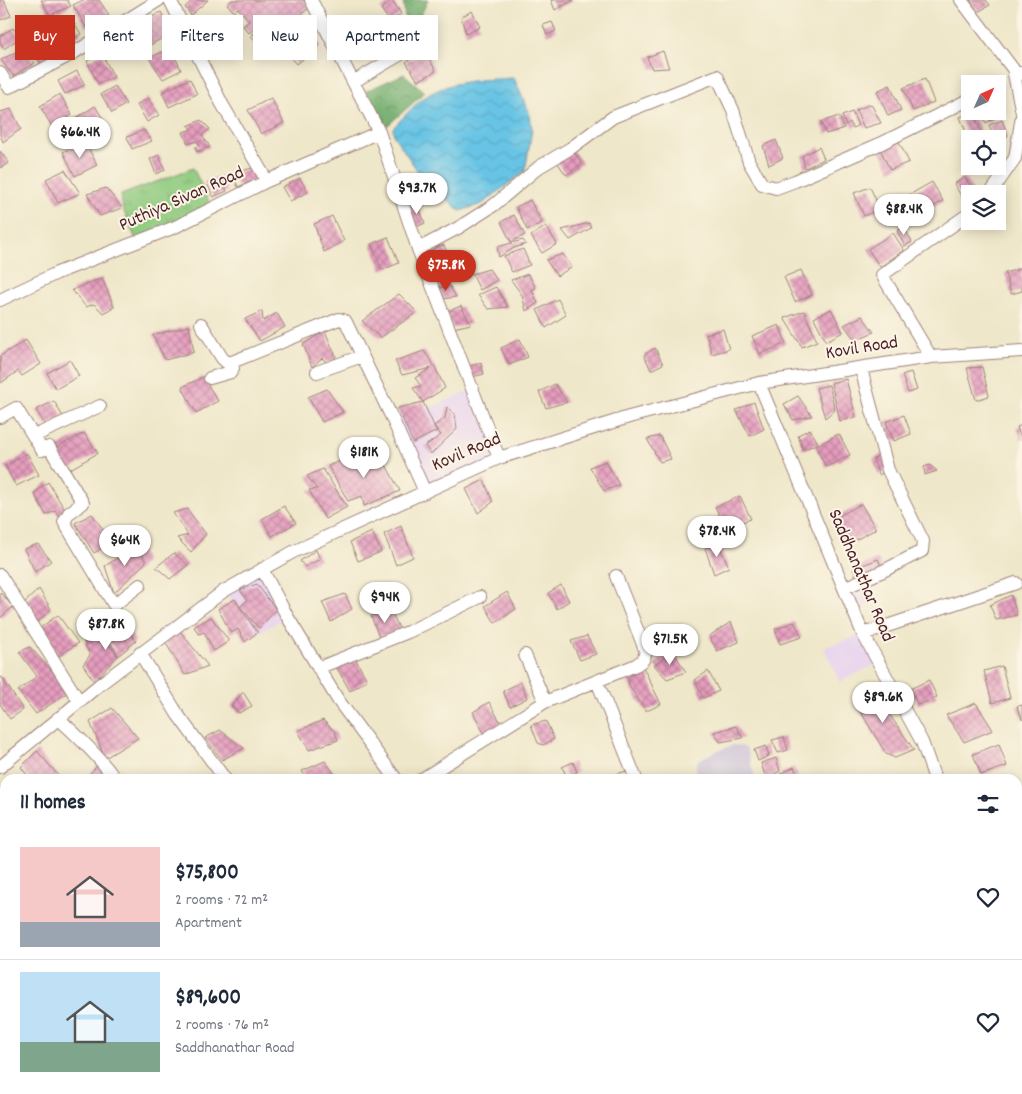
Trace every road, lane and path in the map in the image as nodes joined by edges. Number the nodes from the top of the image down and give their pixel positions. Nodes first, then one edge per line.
1 (159, 0) edge
2 (170, 0) edge
3 (311, 0) edge
4 (961, 0) edge
5 (391, 60) edge
6 (0, 73) edge
7 (1018, 75) edge
8 (353, 82) junction
9 (961, 104) edge
10 (1022, 114) edge
11 (379, 132) junction
12 (268, 182) junction
13 (996, 185) edge
14 (961, 219) edge
15 (418, 249) junction
16 (0, 300) edge
17 (201, 324) dead end
18 (1022, 351) edge
19 (362, 356) junction
20 (931, 357) junction
21 (232, 362) junction
22 (861, 369) junction
23 (317, 372) dead end
24 (210, 378) dead end
25 (759, 384) junction
26 (100, 406) dead end
27 (0, 417) edge
28 (34, 436) junction
29 (499, 458) junction
30 (425, 492) junction
31 (262, 569) junction
32 (0, 575) edge
33 (616, 576) dead end
34 (1016, 583) dead end
35 (140, 585) dead end
36 (844, 588) junction
37 (480, 596) dead end
38 (863, 634) junction
39 (140, 653) junction
40 (525, 654) dead end
41 (318, 668) junction
42 (597, 681) junction
43 (79, 701) junction
44 (546, 702) junction
45 (58, 718) junction
46 (0, 767) edge
47 (112, 774) edge
48 (221, 774) edge
49 (392, 774) edge
50 (430, 774) edge
51 (634, 774) edge
52 (934, 774) edge

1 - 6 street
2 - 12 street
3 - 8 street
4 - 7 street
5 - 8 street
7 - 10 street
8 - 11 street
9 - 15 street
10 - 13 street
11 - 12 street, Puthiya Sivan Road
11 - 15 street
12 - 16 street, Puthiya Sivan Road
14 - 20 street
15 - 29 street
17 - 21 street
18 - 20 street, Kovil Road
19 - 21 street
19 - 23 street
19 - 30 street
20 - 22 street
20 - 25 street, Kovil Road
21 - 24 street
22 - 25 street
22 - 36 street
25 - 29 street, Kovil Road
25 - 36 street, Saddhanathar Road
26 - 28 street
27 - 28 street
28 - 35 street
29 - 30 street, Kovil Road
30 - 31 street, Kovil Road
31 - 39 street, Kovil Road
31 - 41 street
32 - 43 street
33 - 42 street
34 - 38 street
36 - 38 street, Saddhanathar Road
37 - 41 street
38 - 52 street, Saddhanathar Road
39 - 43 street, Kovil Road
39 - 48 street
40 - 44 street
41 - 49 street
42 - 44 street
42 - 51 street
43 - 45 street, Kovil Road
44 - 50 street
45 - 46 street, Kovil Road
45 - 47 street

